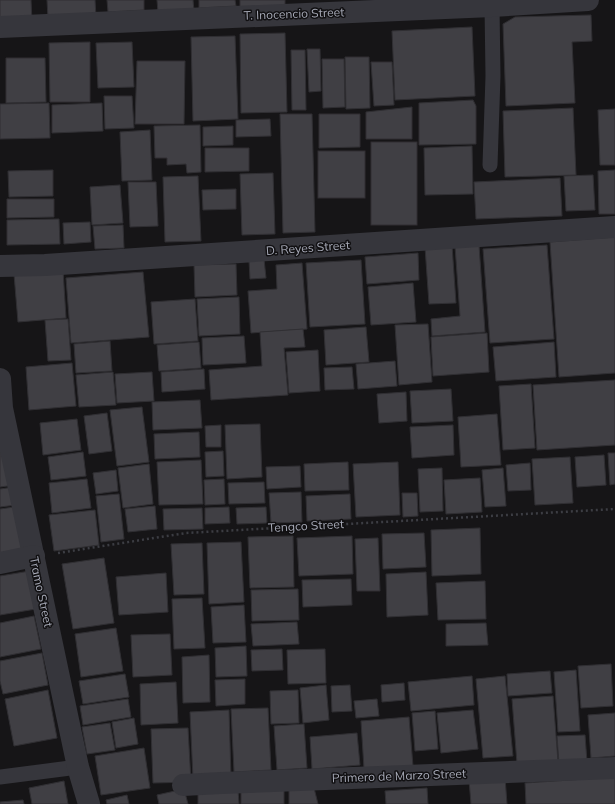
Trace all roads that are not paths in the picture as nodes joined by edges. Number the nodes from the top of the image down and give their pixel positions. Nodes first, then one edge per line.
1 (588, 0) edge
2 (492, 6) junction
3 (0, 26) edge
4 (490, 165) dead end
5 (615, 227) edge
6 (0, 266) edge
7 (0, 379) edge
8 (1, 408) edge
9 (34, 556) junction
10 (0, 562) edge
11 (78, 767) junction
12 (615, 768) edge
13 (0, 777) edge
14 (183, 785) dead end
15 (89, 804) edge

1 - 2 street, T. Inocencio Street
2 - 3 street, T. Inocencio Street
2 - 4 lane
5 - 6 street, D. Reyes Street
7 - 8 street, Tramo Street
8 - 9 street, Tramo Street
9 - 10 street
9 - 11 street, Tramo Street
11 - 13 lane
11 - 15 street, Tramo Street
12 - 14 street, Primero de Marzo Street

